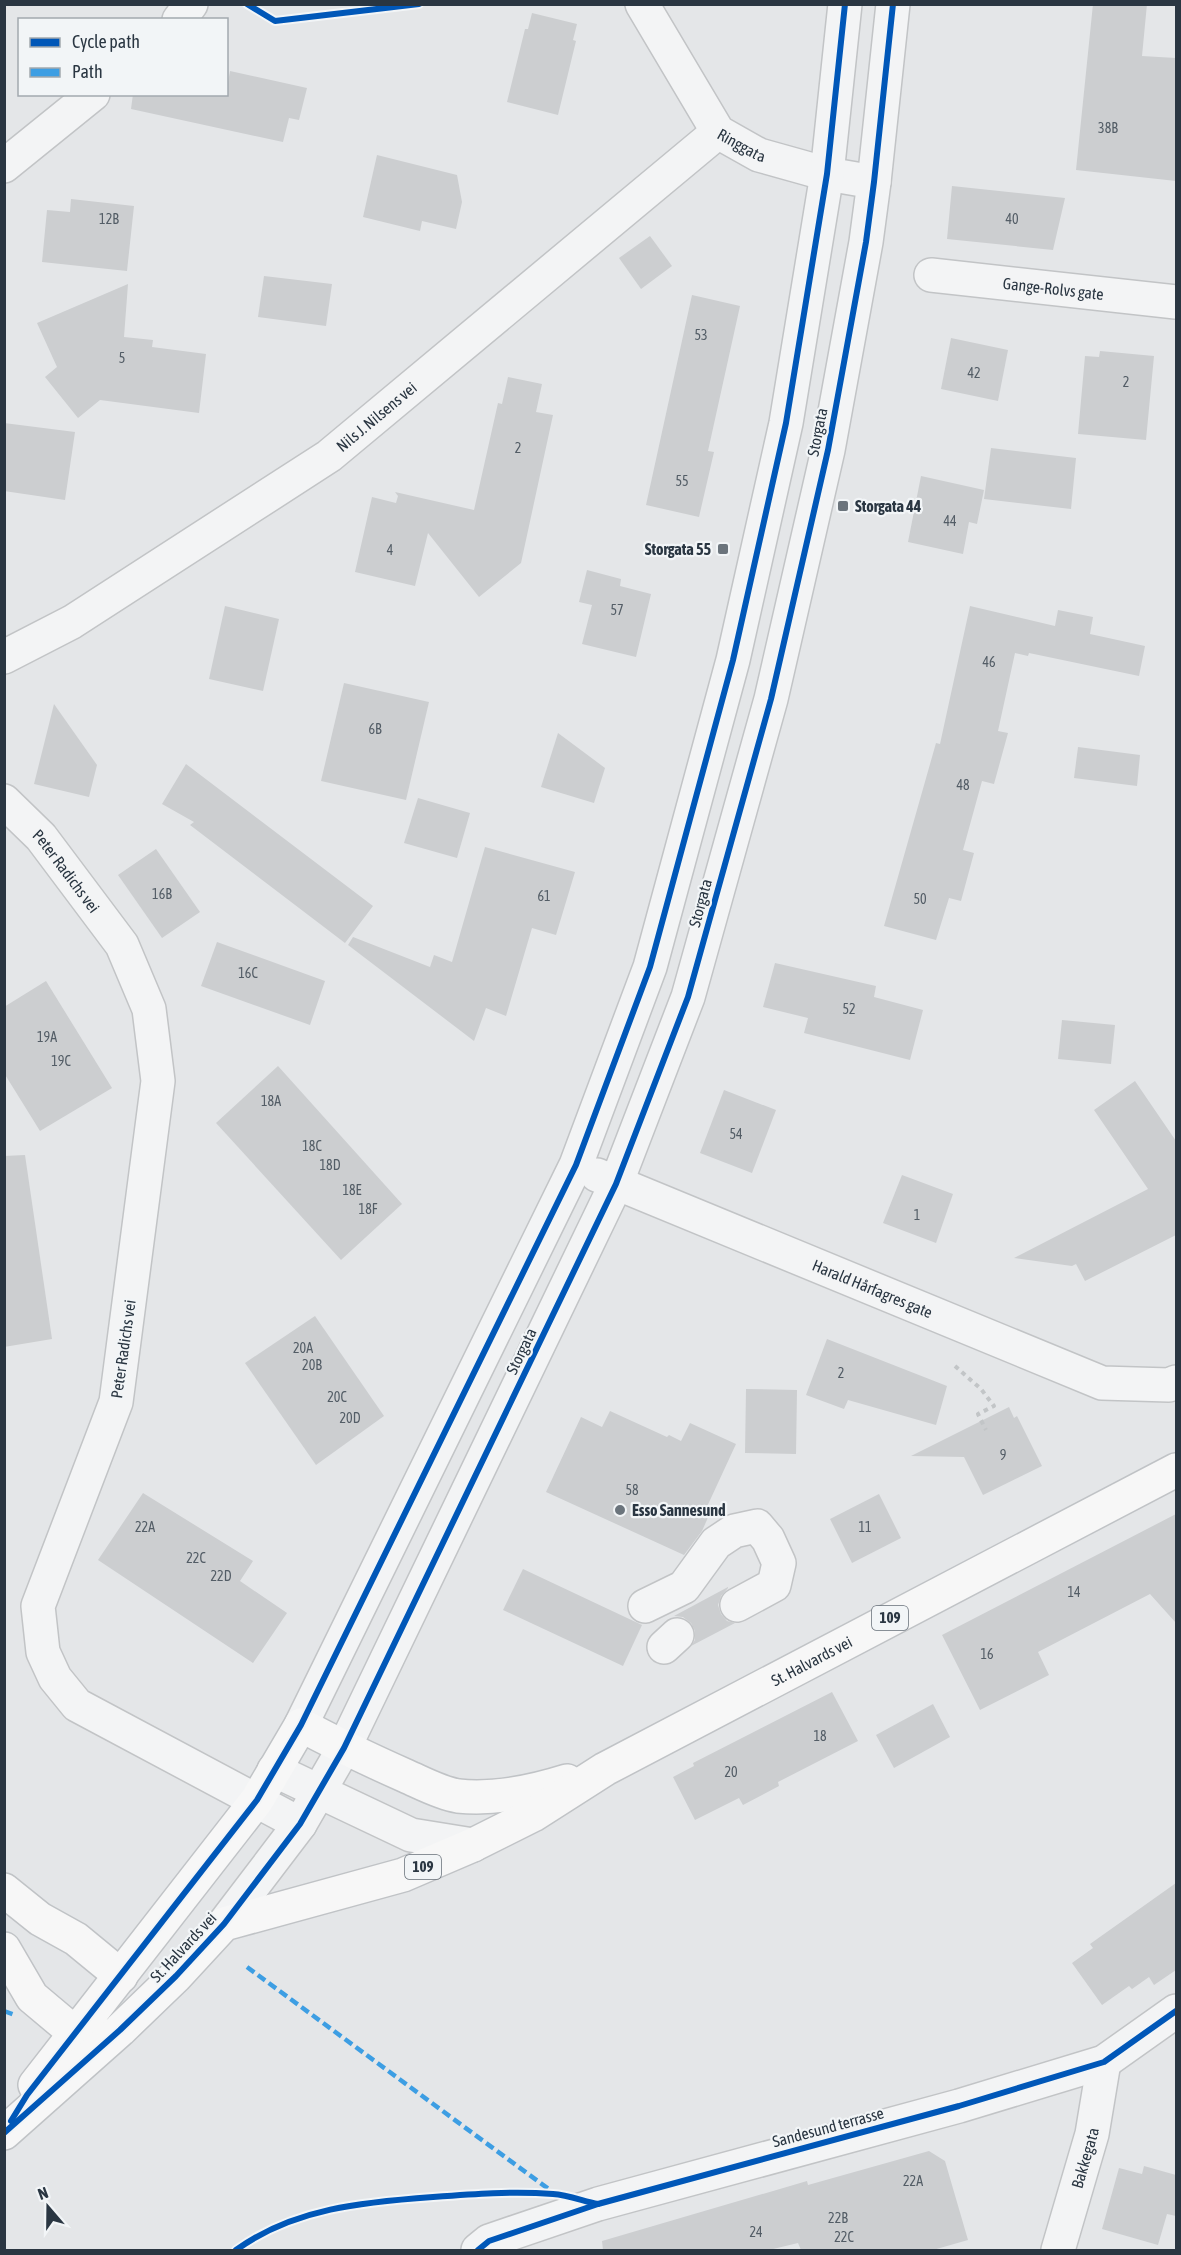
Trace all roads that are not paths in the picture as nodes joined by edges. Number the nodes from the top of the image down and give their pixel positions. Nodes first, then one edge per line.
1 (190, 4) edge
2 (642, 4) edge
3 (845, 4) edge
4 (893, 4) edge
5 (180, 18) edge
6 (91, 96) edge
7 (718, 132) junction
8 (4, 166) edge
9 (827, 174) junction
10 (874, 182) junction
11 (931, 275) dead end
12 (1176, 302) edge
13 (4, 657) edge
14 (4, 801) edge
15 (576, 1165) junction
16 (616, 1184) junction
17 (1176, 1382) edge
18 (1176, 1470) edge
19 (737, 1605) dead end
20 (645, 1606) dead end
21 (301, 1725) junction
22 (344, 1748) junction
23 (605, 1769) junction
24 (274, 1770) junction
25 (319, 1791) junction
26 (257, 1800) junction
27 (300, 1824) junction
28 (473, 1845) junction
29 (4, 1890) edge
30 (224, 1924) junction
31 (4, 1949) edge
32 (120, 1976) junction
33 (1176, 2011) edge
34 (120, 2030) junction
35 (76, 2034) junction
36 (1104, 2062) junction
37 (4, 2132) edge
38 (478, 2250) edge
39 (1058, 2250) edge

1 - 5 street
2 - 7 street, Ringgata
3 - 9 street, Storgata
4 - 10 street, Storgata
6 - 8 street
7 - 9 street, Ringgata
7 - 13 street, Nils J. Nilsens vei
9 - 10 street, Ringgata
9 - 15 street, Storgata
10 - 16 street, Storgata
11 - 12 street, Gange-Rolvs gate
14 - 26 street, Peter Radichs vei
15 - 16 street, Harald Hårfagres gate
15 - 21 street, Storgata
16 - 17 street, Harald Hårfagres gate
16 - 22 street, Storgata
18 - 23 main road, St. Halvards vei / 109
19 - 20 street
21 - 22 main road, St. Halvards vei / 109
21 - 24 main road, St. Halvards vei
22 - 23 main road, St. Halvards vei / 109
22 - 25 street, St. Halvards vei
23 - 28 main road, St. Halvards vei / 109
24 - 25 street
24 - 26 main road, St. Halvards vei
25 - 27 street, St. Halvards vei
25 - 28 street
26 - 27 street, Peter Radichs vei
26 - 32 main road, St. Halvards vei
27 - 30 street, St. Halvards vei
28 - 30 main road, St. Halvards vei / 109
29 - 32 main road
30 - 34 main road, St. Halvards vei
31 - 35 main road
32 - 34 main road
32 - 35 main road, St. Halvards vei
33 - 36 street, Sandesund terrasse
34 - 35 main road
34 - 37 main road, St. Halvards vei
35 - 37 main road, St. Halvards vei
36 - 38 street, Sandesund terrasse
36 - 39 street, Bakkegata

